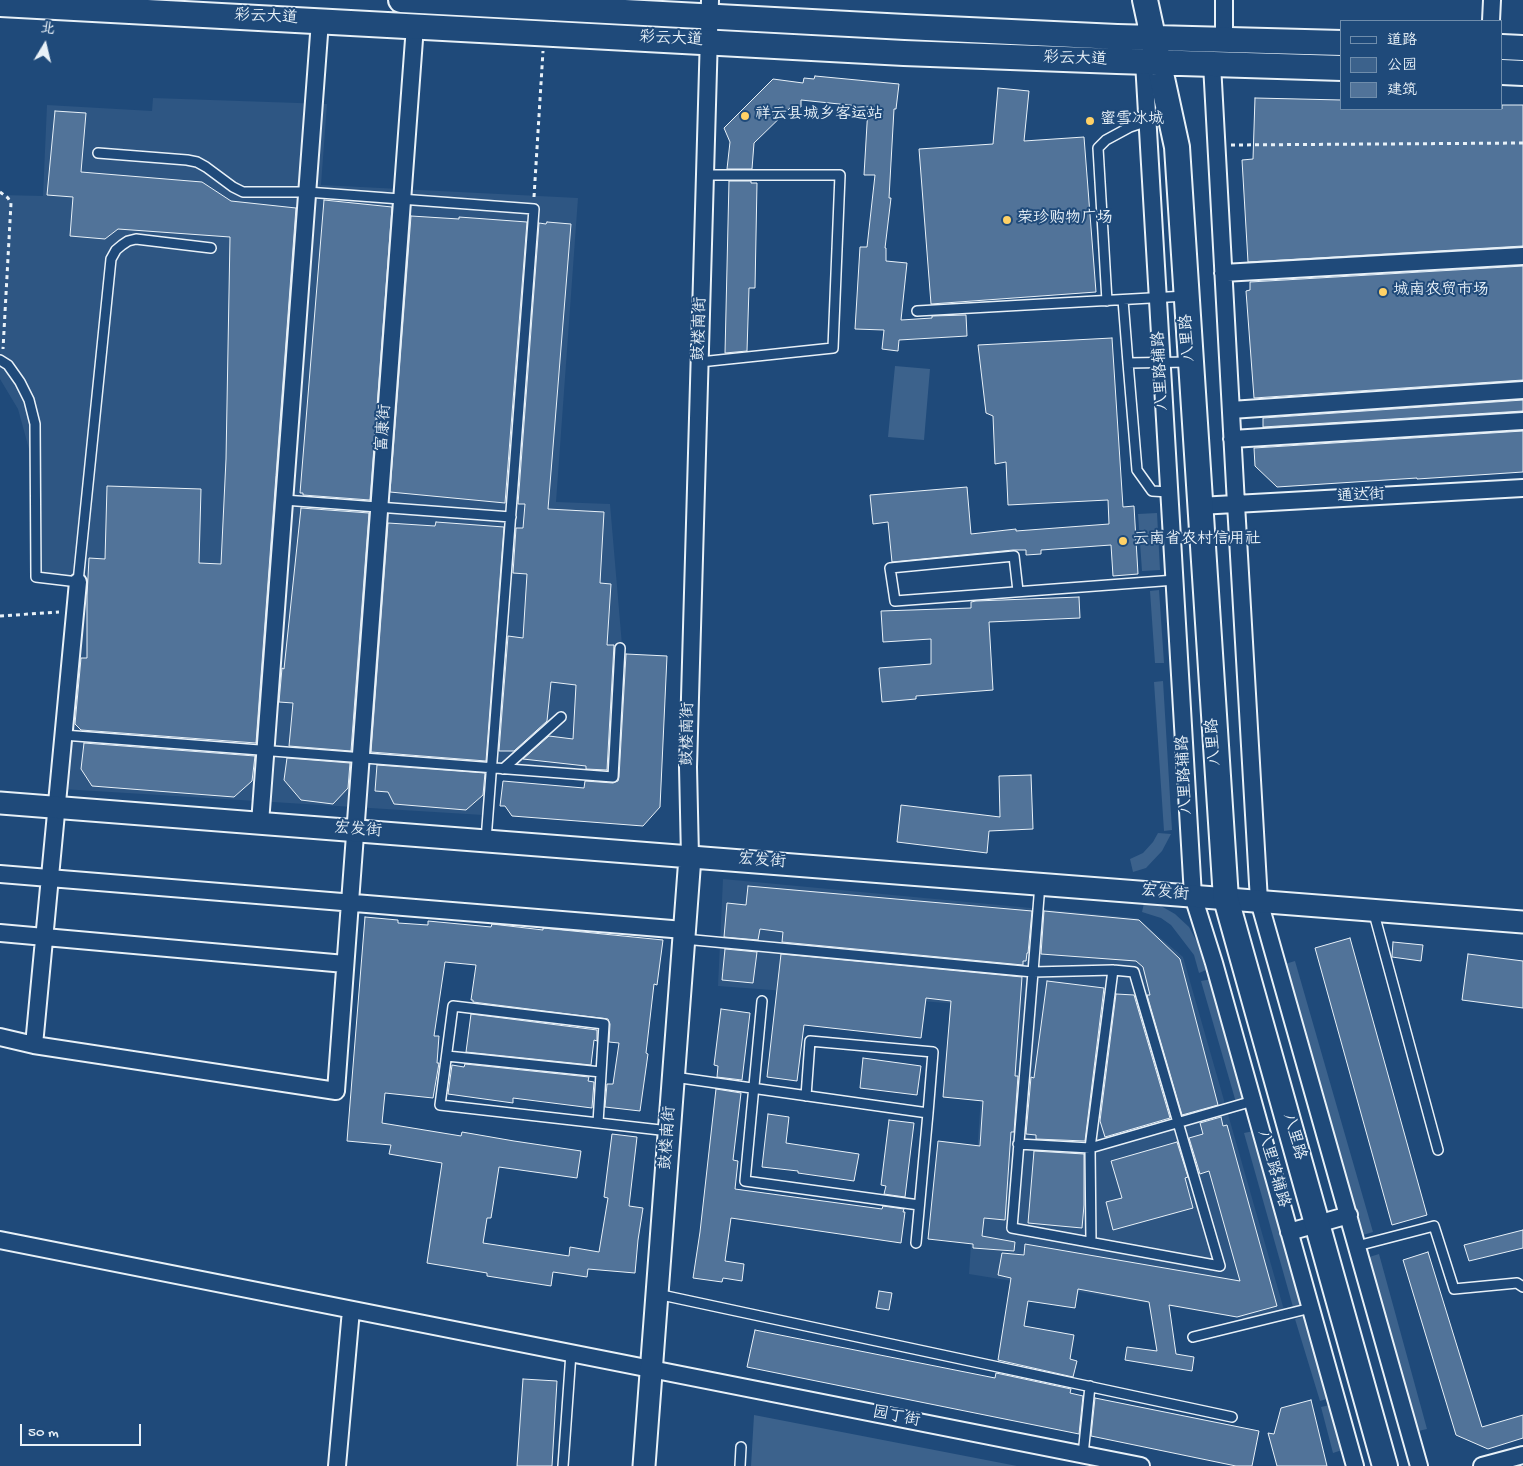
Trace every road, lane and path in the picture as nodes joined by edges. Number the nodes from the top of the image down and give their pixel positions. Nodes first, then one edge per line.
1 (401, 0) edge
2 (1146, 0) edge
3 (1224, 0) edge
4 (1492, 0) edge
5 (0, 4) edge
6 (577, 5) edge
7 (710, 8) edge
8 (1491, 20) edge
9 (320, 21) junction
10 (415, 26) junction
11 (544, 33) junction
12 (1153, 38) junction
13 (1224, 40) junction
14 (709, 42) junction
15 (1340, 43) edge
16 (1503, 47) edge
17 (1523, 48) edge
18 (1151, 62) junction
19 (1212, 64) junction
20 (1340, 68) edge
21 (1503, 72) edge
22 (1523, 73) edge
23 (1148, 121) junction
24 (1523, 143) edge
25 (1217, 145) junction
26 (98, 153) dead end
27 (705, 175) junction
28 (0, 192) edge
29 (307, 192) junction
30 (402, 199) junction
31 (534, 209) junction
32 (211, 248) dead end
33 (1523, 256) edge
34 (1223, 273) junction
35 (1187, 296) junction
36 (1158, 298) junction
37 (1123, 300) junction
38 (1107, 301) junction
39 (917, 311) dead end
40 (1, 361) edge
41 (700, 362) junction
42 (1162, 362) junction
43 (1191, 362) junction
44 (1128, 363) junction
45 (1523, 390) edge
46 (1231, 410) junction
47 (1523, 421) edge
48 (1232, 440) junction
49 (1523, 488) edge
50 (1170, 492) junction
51 (284, 500) junction
52 (1236, 504) junction
53 (1199, 506) junction
54 (379, 507) junction
55 (511, 517) junction
56 (1202, 538) junction
57 (1172, 539) junction
58 (1174, 580) junction
59 (78, 582) junction
60 (1018, 591) junction
61 (75, 611) junction
62 (0, 616) edge
63 (620, 648) dead end
64 (561, 717) dead end
65 (63, 735) junction
66 (265, 750) junction
67 (360, 757) junction
68 (492, 767) junction
69 (503, 769) junction
70 (0, 803) edge
71 (56, 807) junction
72 (260, 823) junction
73 (355, 830) junction
74 (486, 841) junction
75 (690, 856) junction
76 (0, 874) edge
77 (50, 878) junction
78 (1040, 884) junction
79 (1193, 896) junction
80 (1226, 899) junction
81 (1260, 901) junction
82 (350, 903) junction
83 (1373, 910) junction
84 (1523, 922) edge
85 (0, 933) edge
86 (684, 934) junction
87 (44, 937) junction
88 (345, 964) junction
89 (1113, 970) junction
90 (1033, 972) junction
91 (762, 1001) dead end
92 (0, 1037) edge
93 (34, 1044) junction
94 (447, 1056) junction
95 (601, 1072) junction
96 (673, 1077) junction
97 (753, 1088) junction
98 (806, 1096) junction
99 (1253, 1101) junction
100 (928, 1113) junction
101 (1178, 1122) junction
102 (598, 1123) junction
103 (669, 1131) junction
104 (1018, 1144) junction
105 (1090, 1148) junction
106 (1438, 1150) dead end
107 (920, 1205) junction
108 (1348, 1215) junction
109 (1317, 1224) junction
110 (1290, 1232) junction
111 (0, 1240) edge
112 (1091, 1242) junction
113 (916, 1243) dead end
114 (1357, 1246) junction
115 (1523, 1287) edge
116 (657, 1294) junction
117 (1311, 1308) junction
118 (351, 1310) junction
119 (1193, 1336) dead end
120 (571, 1353) junction
121 (652, 1369) junction
122 (1090, 1386) junction
123 (1232, 1416) dead end
124 (741, 1447) dead end
125 (1523, 1455) edge
126 (1083, 1461) edge
127 (337, 1466) edge
128 (563, 1466) edge
129 (644, 1466) edge
130 (740, 1466) edge
131 (1140, 1466) edge
132 (1355, 1466) edge
133 (1386, 1466) edge
134 (1419, 1466) edge
135 (1482, 1466) edge

1 - 6 main road, 彩云大道
2 - 12 main road, 八里路
3 - 13 street
4 - 8 street
5 - 9 main road, 彩云大道
6 - 7 main road, 彩云大道
7 - 12 main road, 彩云大道
7 - 14 street, 鼓楼南街
9 - 10 main road, 彩云大道
9 - 29 street
10 - 11 main road, 彩云大道
10 - 30 street, 富康街
11 - 14 main road, 彩云大道
11 - 31 path
12 - 13 main road, 彩云大道
12 - 18 main road, 八里路
13 - 15 main road, 彩云大道
14 - 18 main road, 彩云大道
14 - 27 street, 鼓楼南街
16 - 17 main road
18 - 19 main road, 彩云大道
18 - 23 street, 八里路辅路
18 - 35 main road, 八里路
19 - 20 main road, 彩云大道
19 - 25 street
21 - 22 main road
23 - 36 street, 八里路辅路
23 - 38 lane
24 - 25 path
25 - 34 street
26 - 29 lane
27 - 41 street, 鼓楼南街
27 - 41 lane
28 - 40 path
29 - 30 lane
29 - 51 street
30 - 31 lane
30 - 54 street, 富康街
31 - 55 lane
32 - 59 lane
33 - 34 street
34 - 46 street
35 - 36 lane
35 - 43 main road, 八里路
36 - 37 lane
36 - 42 street, 八里路辅路
37 - 38 lane
37 - 44 lane
38 - 39 lane
40 - 59 lane
41 - 75 street, 鼓楼南街
42 - 43 lane
42 - 44 lane
42 - 50 street, 八里路辅路
43 - 53 main road, 八里路
44 - 50 lane
45 - 46 street
46 - 48 street
47 - 48 street
48 - 52 street
49 - 52 street, 通达街
50 - 57 street, 八里路辅路
51 - 54 lane
51 - 66 street
52 - 53 street, 通达街
52 - 81 street
53 - 56 main road, 八里路
54 - 55 lane
54 - 67 street, 富康街
55 - 68 lane
56 - 57 lane
56 - 80 main road, 八里路
57 - 58 street, 八里路辅路
58 - 60 lane
58 - 79 street, 八里路辅路
59 - 61 street
60 - 60 lane
61 - 62 path
61 - 65 street
63 - 69 lane
64 - 69 lane
65 - 66 lane
65 - 71 street
66 - 67 lane
66 - 72 street
67 - 68 lane
67 - 73 street, 富康街
68 - 69 lane
68 - 74 lane
70 - 71 street, 宏发街
71 - 72 street, 宏发街
71 - 77 street
72 - 73 street, 宏发街
73 - 74 street, 宏发街
73 - 82 street, 富康街
74 - 75 street, 宏发街
75 - 78 street, 宏发街
75 - 86 street, 鼓楼南街
76 - 77 street
77 - 82 street
77 - 87 street
78 - 79 street, 宏发街
78 - 90 lane
79 - 80 street, 宏发街
79 - 99 street, 八里路辅路
80 - 81 street, 宏发街
80 - 109 main road, 八里路
81 - 83 street, 宏发街
81 - 108 street
82 - 86 street
82 - 88 street, 富康街
83 - 84 street, 宏发街
83 - 106 lane
85 - 87 street
86 - 90 lane
86 - 96 street, 鼓楼南街
87 - 88 street
87 - 93 street
88 - 93 street, 富康街
89 - 90 lane
89 - 101 lane
89 - 105 lane
90 - 104 lane
91 - 97 lane
92 - 93 street
94 - 95 lane
94 - 95 lane
94 - 102 lane
95 - 102 lane
96 - 97 lane
96 - 103 street, 鼓楼南街
97 - 98 lane
97 - 107 lane
98 - 100 lane
98 - 100 lane
99 - 101 lane
99 - 110 street, 八里路辅路
100 - 107 lane
101 - 105 lane
101 - 112 lane
102 - 103 lane
103 - 116 street, 鼓楼南街
104 - 105 lane
104 - 112 lane
105 - 112 lane
107 - 113 lane
108 - 109 street
108 - 114 street
109 - 110 street
109 - 133 main road, 八里路
110 - 117 street, 八里路辅路
111 - 118 street, 园丁街
114 - 115 lane
114 - 134 street
116 - 121 street, 鼓楼南街
116 - 122 lane
117 - 119 lane
117 - 132 street, 八里路辅路
118 - 120 street, 园丁街
118 - 127 street
120 - 121 street, 园丁街
120 - 128 lane
121 - 126 street, 园丁街
121 - 129 street, 鼓楼南街
122 - 123 lane
122 - 126 lane
124 - 130 lane
125 - 135 street
126 - 131 street, 园丁街

